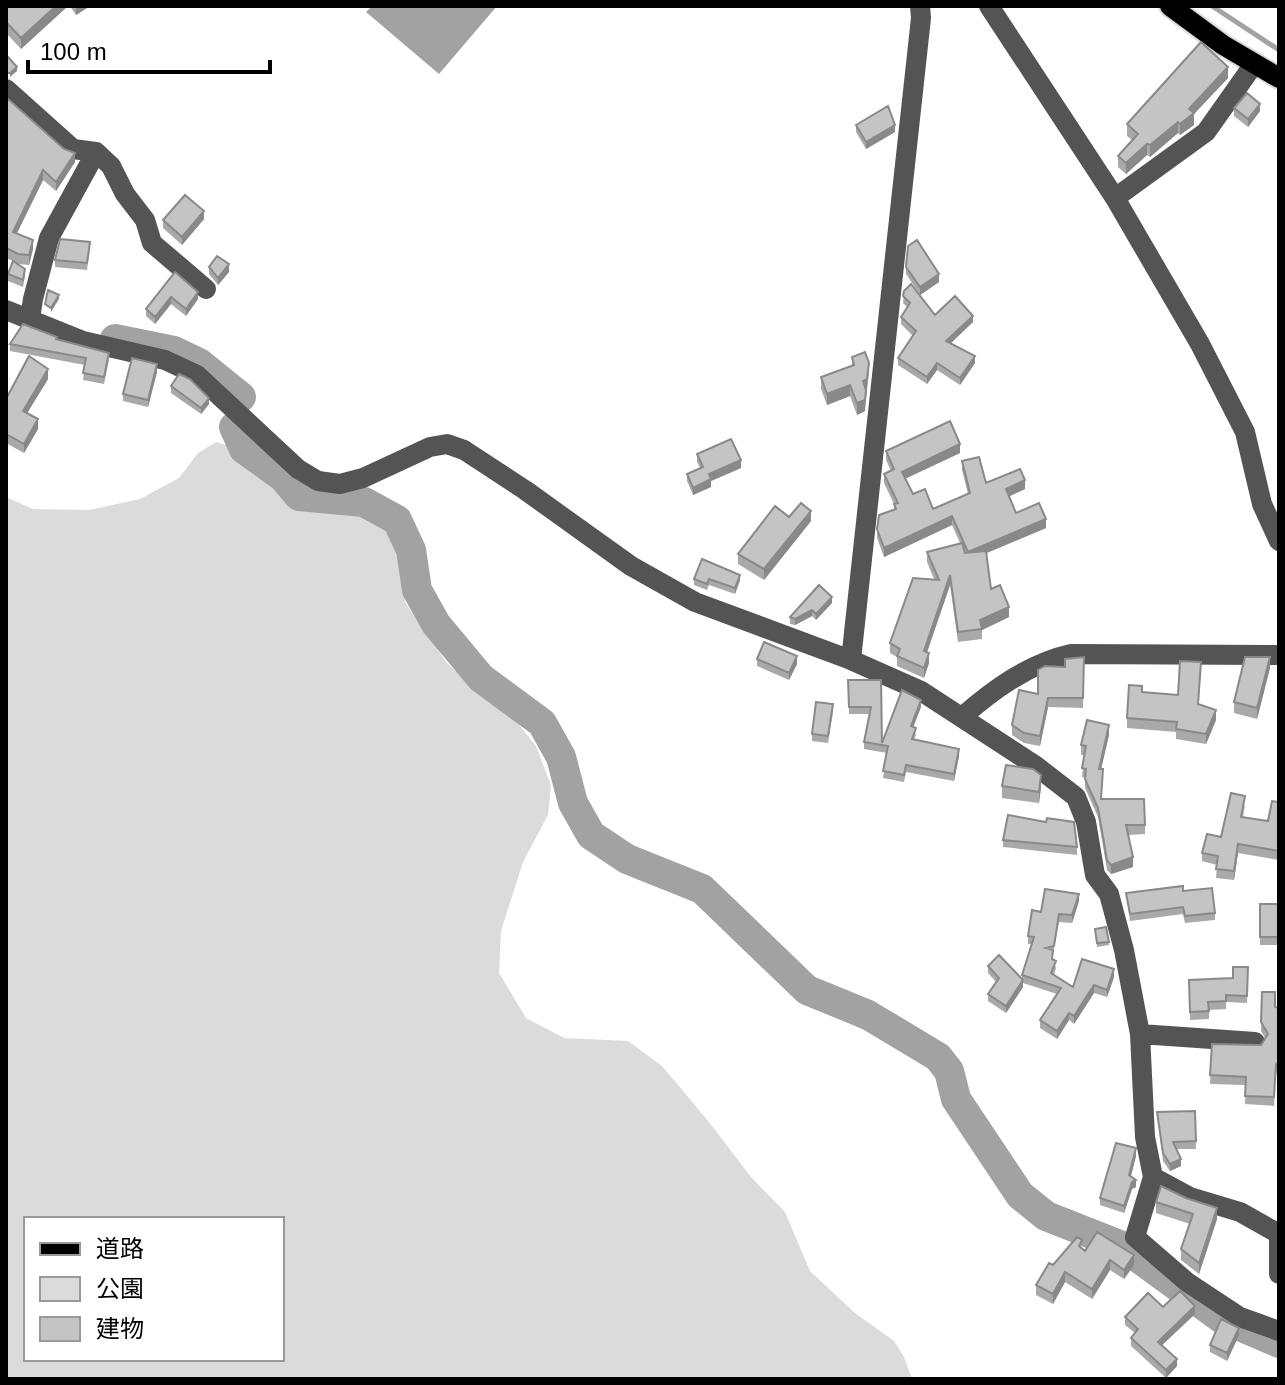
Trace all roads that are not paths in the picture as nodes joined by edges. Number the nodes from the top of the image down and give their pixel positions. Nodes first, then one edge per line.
1 (920, 6) edge
2 (989, 6) edge
3 (1170, 6) edge
4 (1254, 64) junction
5 (1279, 78) edge
6 (6, 89) edge
7 (96, 152) junction
8 (1115, 198) junction
9 (206, 289) dead end
10 (6, 310) edge
11 (31, 312) junction
12 (1279, 541) edge
13 (1279, 655) edge
14 (851, 660) junction
15 (962, 717) junction
16 (1140, 1034) junction
17 (1255, 1042) edge
18 (1153, 1177) junction
19 (1279, 1234) edge
20 (1279, 1274) edge
21 (1279, 1331) edge

1 - 14 street
2 - 8 street
3 - 4 main road
4 - 5 main road
4 - 8 street
6 - 7 street
7 - 9 street
7 - 11 street
8 - 12 street
10 - 11 street
11 - 14 street
13 - 15 street
14 - 15 street
15 - 16 street
16 - 17 street
16 - 18 street
18 - 19 street
18 - 21 street
19 - 20 street

